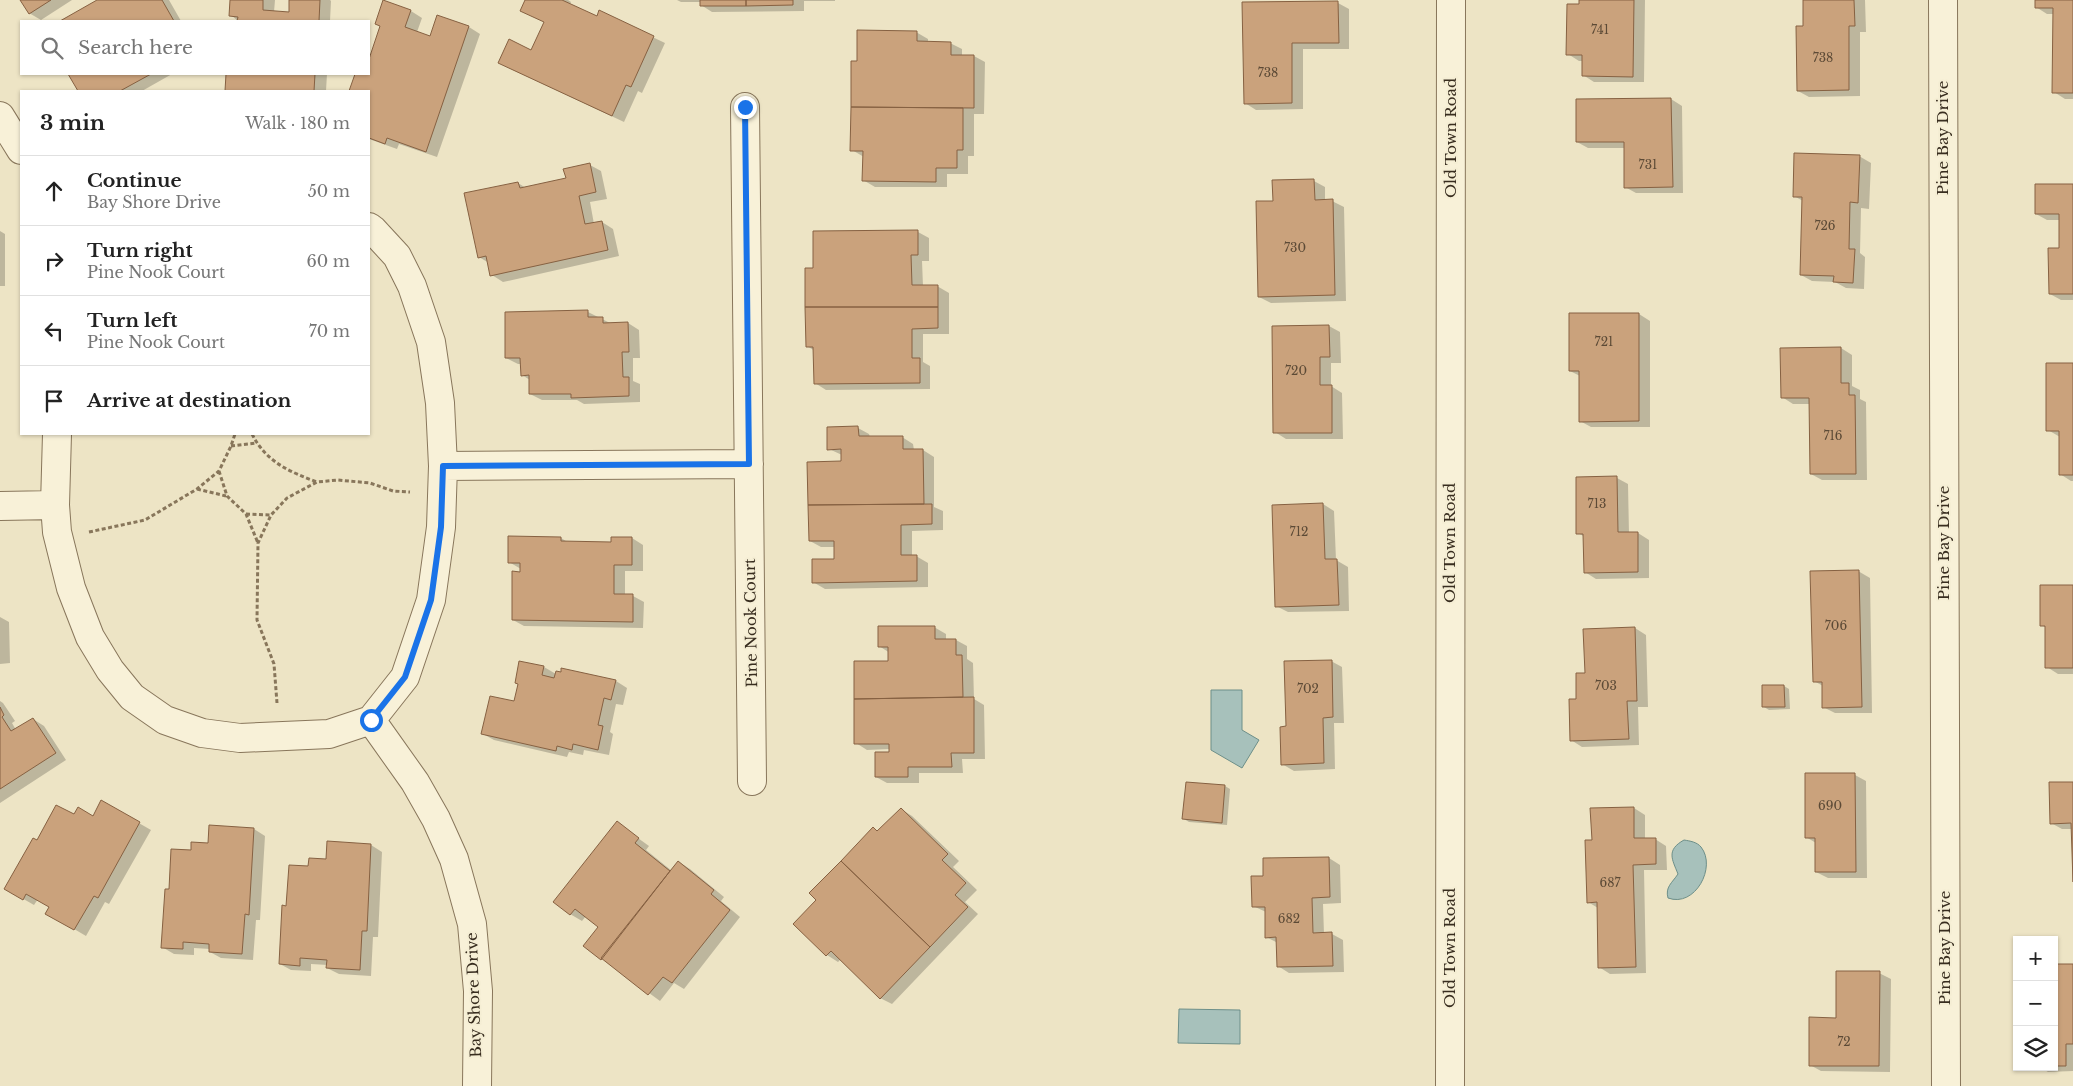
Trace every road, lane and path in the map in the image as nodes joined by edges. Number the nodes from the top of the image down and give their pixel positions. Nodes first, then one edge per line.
1 (1451, 0) edge
2 (1943, 0) edge
3 (745, 107) dead end
4 (0, 116) edge
5 (20, 148) edge
6 (370, 228) edge
7 (57, 435) edge
8 (235, 435) edge
9 (253, 435) edge
10 (257, 443) junction
11 (231, 446) junction
12 (749, 464) junction
13 (443, 466) junction
14 (219, 471) junction
15 (317, 482) junction
16 (197, 489) junction
17 (416, 492) dead end
18 (227, 496) junction
19 (55, 504) junction
20 (0, 506) edge
21 (246, 514) junction
22 (271, 515) junction
23 (80, 533) dead end
24 (258, 543) junction
25 (277, 711) dead end
26 (371, 720) junction
27 (752, 781) dead end
28 (477, 1086) edge
29 (1450, 1086) edge
30 (1946, 1086) edge

1 - 29 street, Old Town Road
2 - 30 street, Pine Bay Drive
3 - 12 street, Pine Nook Court
4 - 5 street
6 - 13 street
7 - 19 street
8 - 11 path
9 - 10 path
10 - 11 path
10 - 15 path
11 - 14 path
12 - 13 street
12 - 27 street, Pine Nook Court
13 - 26 street
14 - 16 path
14 - 18 path
15 - 17 path
15 - 22 path
16 - 18 path
16 - 23 path
18 - 21 path
19 - 20 street
19 - 26 street
21 - 22 path
21 - 24 path
22 - 24 path
24 - 25 path
26 - 28 street, Bay Shore Drive

